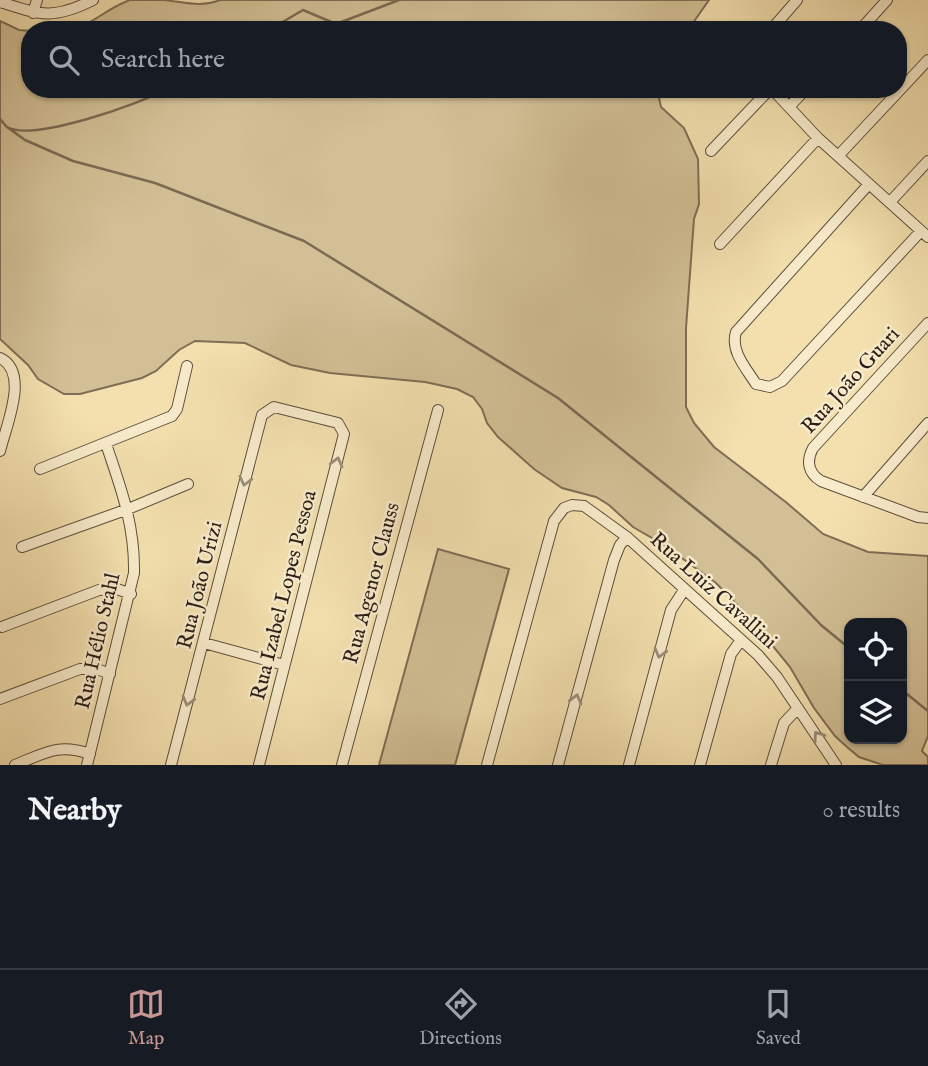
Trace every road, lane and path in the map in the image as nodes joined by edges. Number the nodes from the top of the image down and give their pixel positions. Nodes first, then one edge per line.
1 (37, 0) edge
2 (93, 0) edge
3 (797, 0) edge
4 (887, 0) edge
5 (0, 2) edge
6 (33, 13) junction
7 (779, 21) edge
8 (868, 21) edge
9 (928, 60) edge
10 (907, 82) edge
11 (762, 98) edge
12 (780, 98) edge
13 (798, 98) edge
14 (892, 98) edge
15 (789, 107) junction
16 (818, 138) junction
17 (711, 152) dead end
18 (839, 155) junction
19 (928, 161) edge
20 (869, 184) junction
21 (890, 202) junction
22 (924, 234) edge
23 (720, 244) dead end
24 (928, 323) edge
25 (0, 358) edge
26 (187, 366) dead end
27 (438, 410) dead end
28 (262, 415) joint
29 (928, 423) edge
30 (106, 444) junction
31 (0, 451) edge
32 (40, 469) dead end
33 (188, 484) dead end
34 (863, 497) junction
35 (128, 509) junction
36 (928, 518) edge
37 (627, 537) junction
38 (22, 547) dead end
39 (684, 590) junction
40 (131, 594) junction
41 (2, 627) dead end
42 (741, 640) junction
43 (204, 643) junction
44 (284, 665) junction
45 (110, 674) junction
46 (0, 699) edge
47 (798, 708) junction
48 (88, 760) edge
49 (15, 765) edge
50 (171, 765) edge
51 (259, 765) edge
52 (342, 765) edge
53 (487, 765) edge
54 (558, 765) edge
55 (629, 765) edge
56 (700, 765) edge
57 (771, 765) edge
58 (836, 765) edge

1 - 6 street
2 - 6 street
3 - 7 street
4 - 8 street
5 - 6 street
9 - 10 street
11 - 17 street
12 - 15 street
13 - 15 street
14 - 18 street
15 - 16 street
16 - 18 street
16 - 23 street
18 - 20 street
19 - 21 street
20 - 21 street
20 - 22 street
21 - 22 street
24 - 34 street, Rua João Guari
25 - 31 street
26 - 30 street
27 - 52 street, Rua Agenor Clauss
28 -> 43 street, Rua João Urizi
44 -> 28 street, Rua Izabel Lopes Pessoa
29 - 34 street
30 - 32 street
30 - 35 street, Rua Hélio Stahl
33 - 35 street
34 - 36 street
35 - 38 street
35 - 40 street, Rua Hélio Stahl
37 - 39 street, Rua Luiz Cavallini
37 - 53 street, Rua Luiz Cavallini
54 -> 37 street
39 - 42 street, Rua Luiz Cavallini
39 -> 55 street
40 - 41 street
40 - 45 street, Rua Hélio Stahl
42 - 47 street, Rua Luiz Cavallini
42 - 56 street
43 - 44 street
43 -> 50 street, Rua João Urizi
44 - 51 street, Rua Izabel Lopes Pessoa
45 - 46 street
45 - 48 street, Rua Hélio Stahl
47 - 57 street
58 -> 47 street, Rua Luiz Cavallini
48 - 49 street

